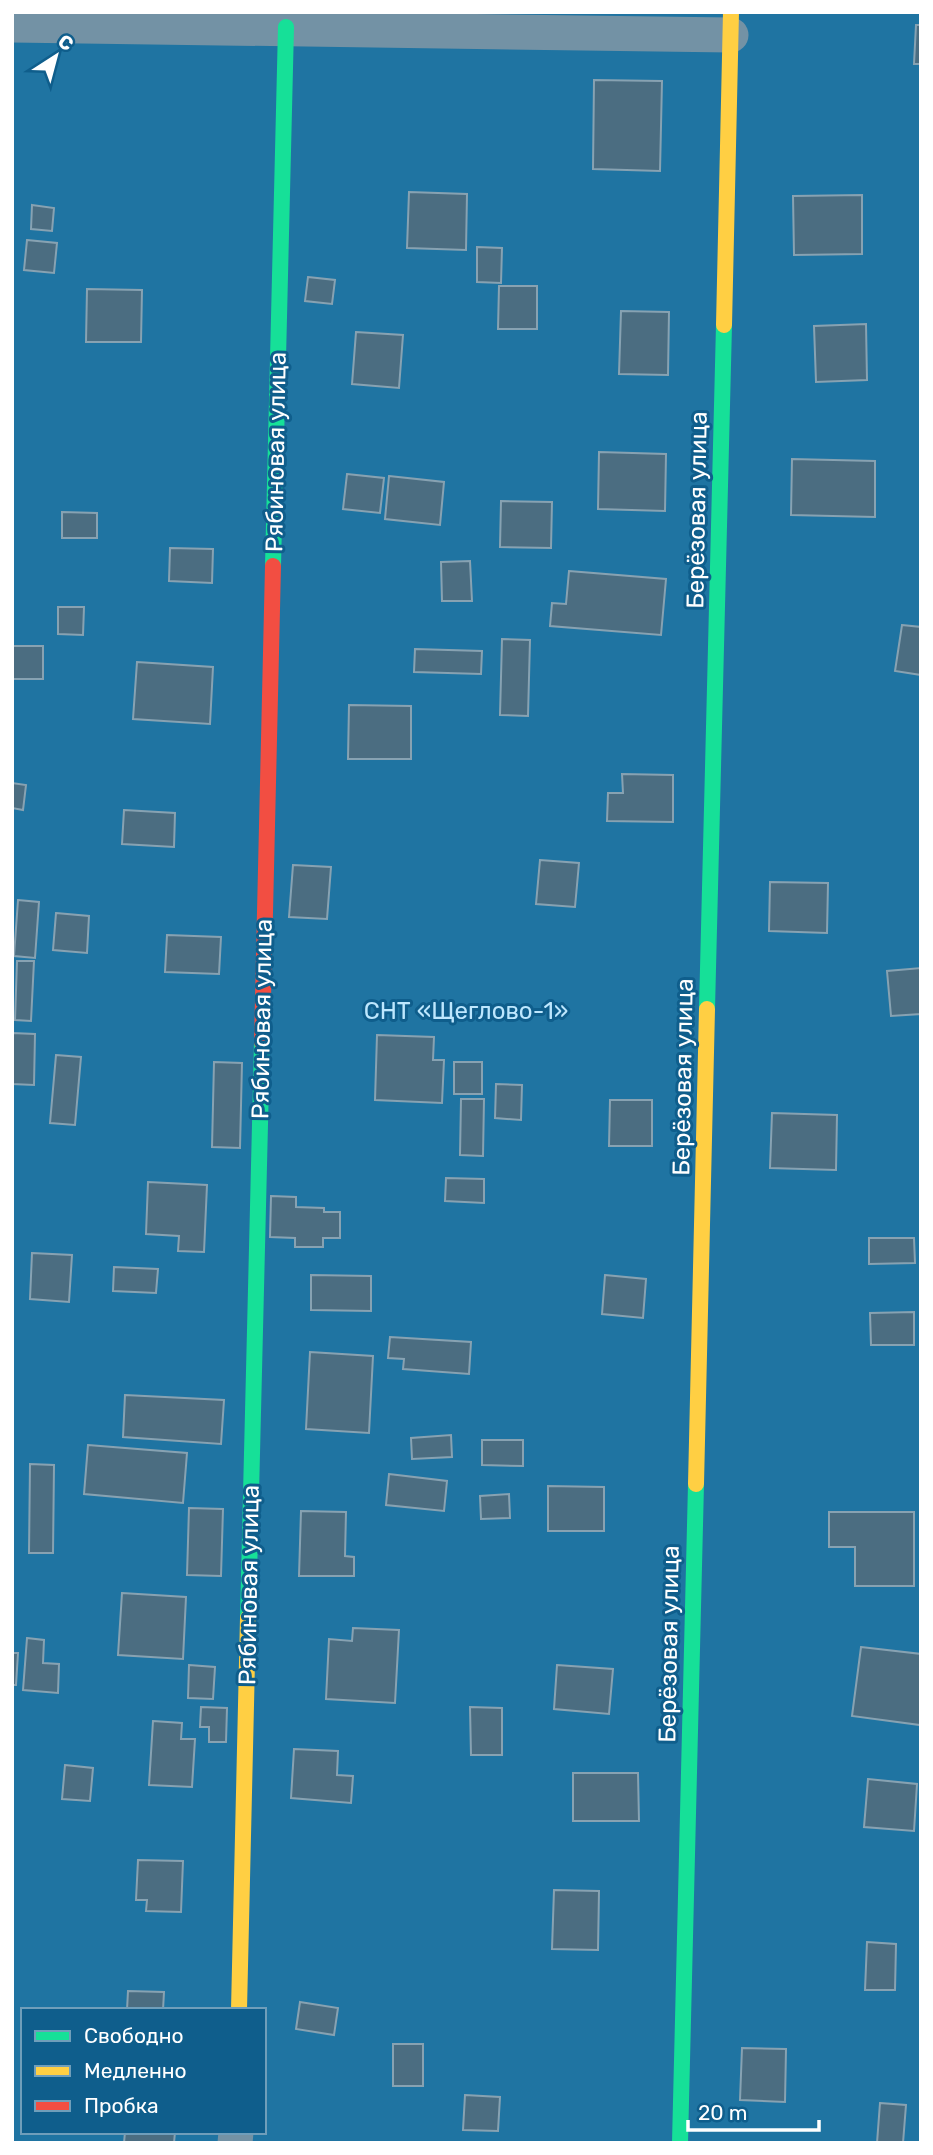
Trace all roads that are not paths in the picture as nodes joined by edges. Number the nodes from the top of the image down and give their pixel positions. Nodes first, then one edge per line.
1 (731, 24) edge
2 (12, 25) edge
3 (286, 27) junction
4 (239, 2008) edge
5 (680, 2143) edge

1 - 3 street
1 - 5 street, Берёзовая улица
2 - 3 street
3 - 4 street, Рябиновая улица

